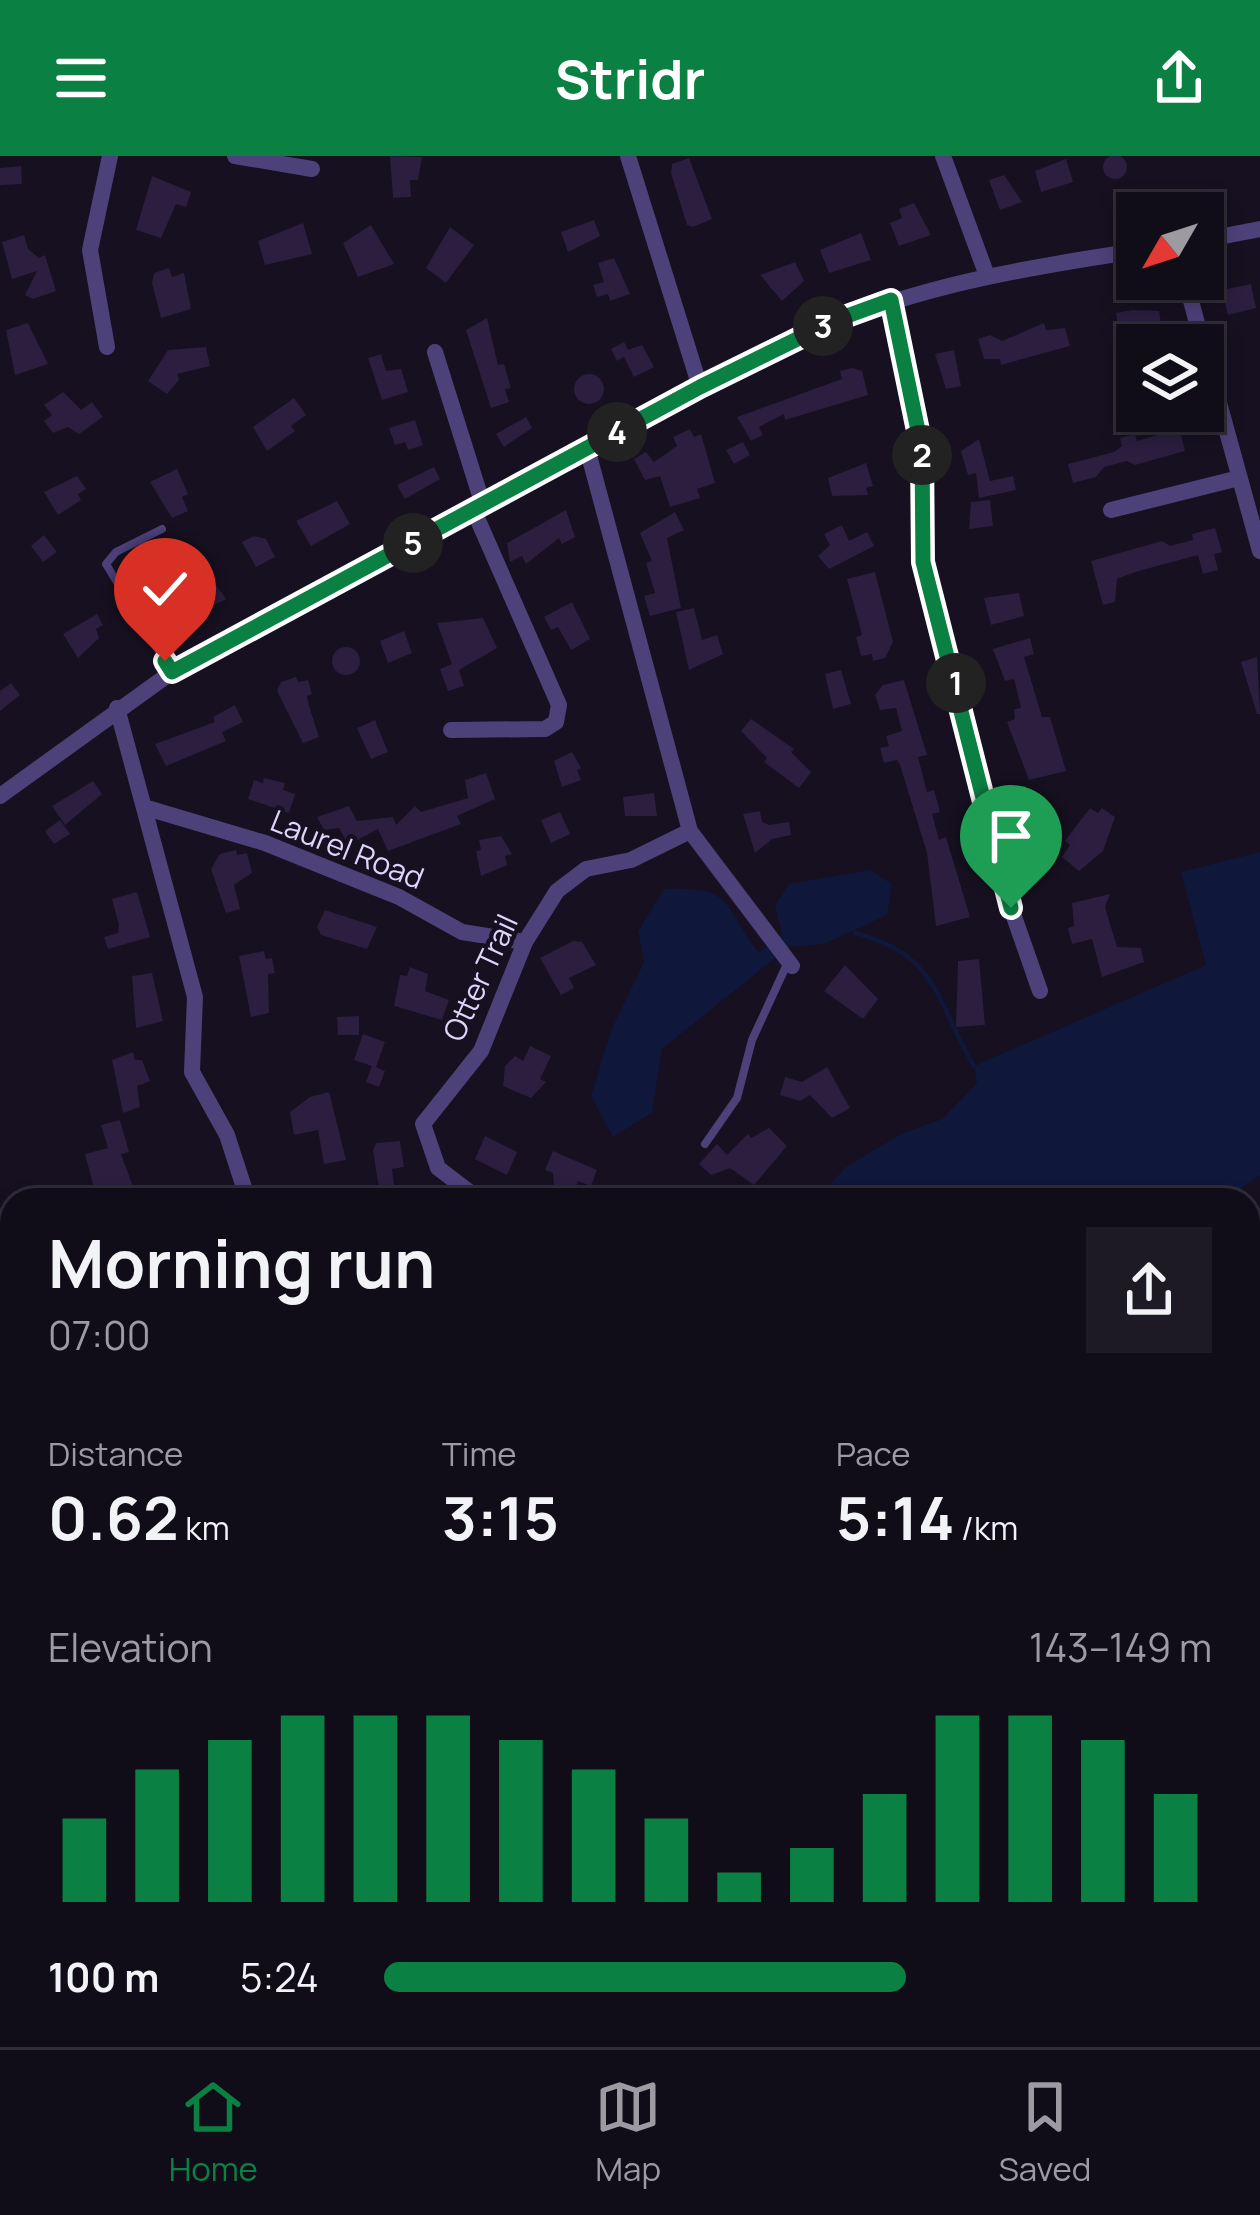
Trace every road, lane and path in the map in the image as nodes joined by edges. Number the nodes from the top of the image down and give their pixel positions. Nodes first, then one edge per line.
1 (110, 156) edge
2 (236, 156) edge
3 (628, 156) edge
4 (943, 156) edge
5 (312, 169) dead end
6 (1260, 229) edge
7 (1224, 236) edge
8 (1116, 254) edge
9 (986, 273) junction
10 (891, 300) junction
11 (107, 347) dead end
12 (435, 352) dead end
13 (700, 387) junction
14 (1224, 420) edge
15 (587, 448) junction
16 (1240, 478) junction
17 (478, 508) junction
18 (1111, 510) dead end
19 (162, 529) dead end
20 (1260, 551) edge
21 (172, 672) junction
22 (117, 708) junction
23 (452, 730) dead end
24 (0, 796) edge
25 (147, 808) junction
26 (690, 831) junction
27 (525, 942) junction
28 (790, 964) joint
29 (1040, 991) dead end
30 (705, 1144) dead end
31 (244, 1188) edge
32 (464, 1188) edge

1 - 11 street
2 - 5 street
3 - 13 street
4 - 9 street
6 - 7 street
8 - 9 street
9 - 10 street
10 - 13 street
10 - 29 street
12 - 17 street
13 - 15 street
14 - 16 street
15 - 17 street
15 - 26 street
16 - 18 street
16 - 20 street
17 - 21 street
17 - 23 street
19 - 21 lane
21 - 22 street
22 - 24 street
22 - 25 street
25 - 27 street, Laurel Road
25 - 31 street
26 - 27 street, Otter Trail
26 - 28 street
27 - 32 street, Otter Trail
28 - 30 lane

